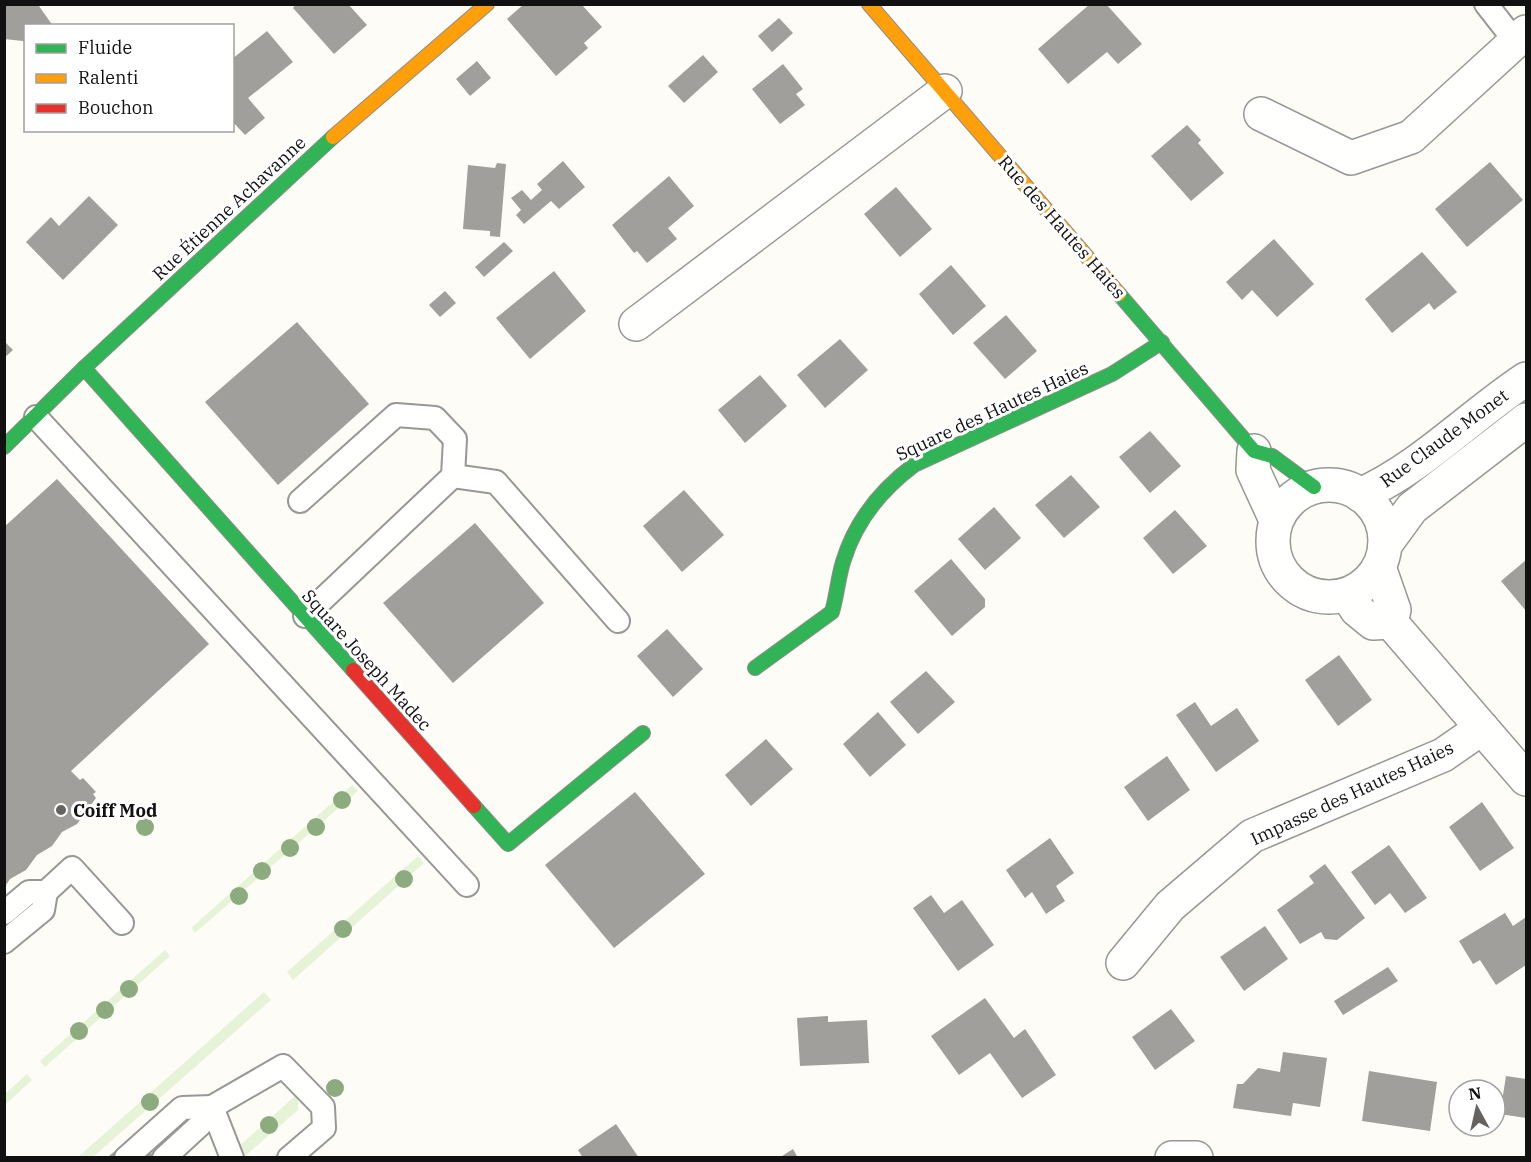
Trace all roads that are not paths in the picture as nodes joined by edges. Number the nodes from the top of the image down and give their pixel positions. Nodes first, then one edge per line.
1 (488, 4) edge
2 (869, 4) edge
3 (1486, 4) edge
4 (1521, 36) edge
5 (945, 91) junction
6 (1261, 114) dead end
7 (636, 324) dead end
8 (1162, 342) junction
9 (84, 368) junction
10 (1527, 379) edge
11 (36, 417) junction
12 (1527, 420) edge
13 (4, 447) edge
14 (1254, 451) junction
15 (453, 476) junction
16 (1314, 487) junction
17 (1360, 495) junction
18 (300, 501) dead end
19 (1276, 520) junction
20 (1382, 556) junction
21 (1347, 595) junction
22 (305, 616) junction
23 (618, 621) dead end
24 (1391, 622) junction
25 (755, 668) dead end
26 (1482, 728) junction
27 (643, 733) dead end
28 (1527, 779) edge
29 (467, 885) dead end
30 (46, 892) junction
31 (4, 913) edge
32 (122, 923) dead end
33 (4, 942) edge
34 (1123, 963) dead end
35 (212, 1107) junction
36 (126, 1158) edge
37 (164, 1158) edge
38 (232, 1158) edge
39 (289, 1158) edge
40 (1172, 1158) edge
41 (1196, 1158) edge

1 - 9 street, Rue Étienne Achavanne
2 - 5 street, Rue des Hautes Haies
3 - 4 lane
4 - 6 street
5 - 7 street
5 - 8 street, Rue des Hautes Haies
8 - 14 street, Rue des Hautes Haies
8 - 25 street, Square des Hautes Haies
9 - 11 street, Rue Étienne Achavanne
9 - 22 street, Square Joseph Madec
10 - 17 street, Rue Claude Monet
11 - 13 street, Rue Étienne Achavanne
11 - 29 lane
12 - 20 street, Rue Claude Monet
14 - 16 street, Rue des Hautes Haies
14 - 19 street
15 - 18 lane
15 - 22 lane
15 - 23 lane
16 - 17 street
16 - 19 street
17 - 20 street
19 - 21 street
20 - 21 street
20 - 24 street
21 - 24 street
22 - 27 street, Square Joseph Madec
24 - 26 street
26 - 28 street
26 - 34 street, Impasse des Hautes Haies
30 - 31 lane
30 - 32 lane
30 - 33 lane
35 - 36 lane
35 - 37 lane
35 - 38 lane
35 - 39 lane
40 - 41 street

